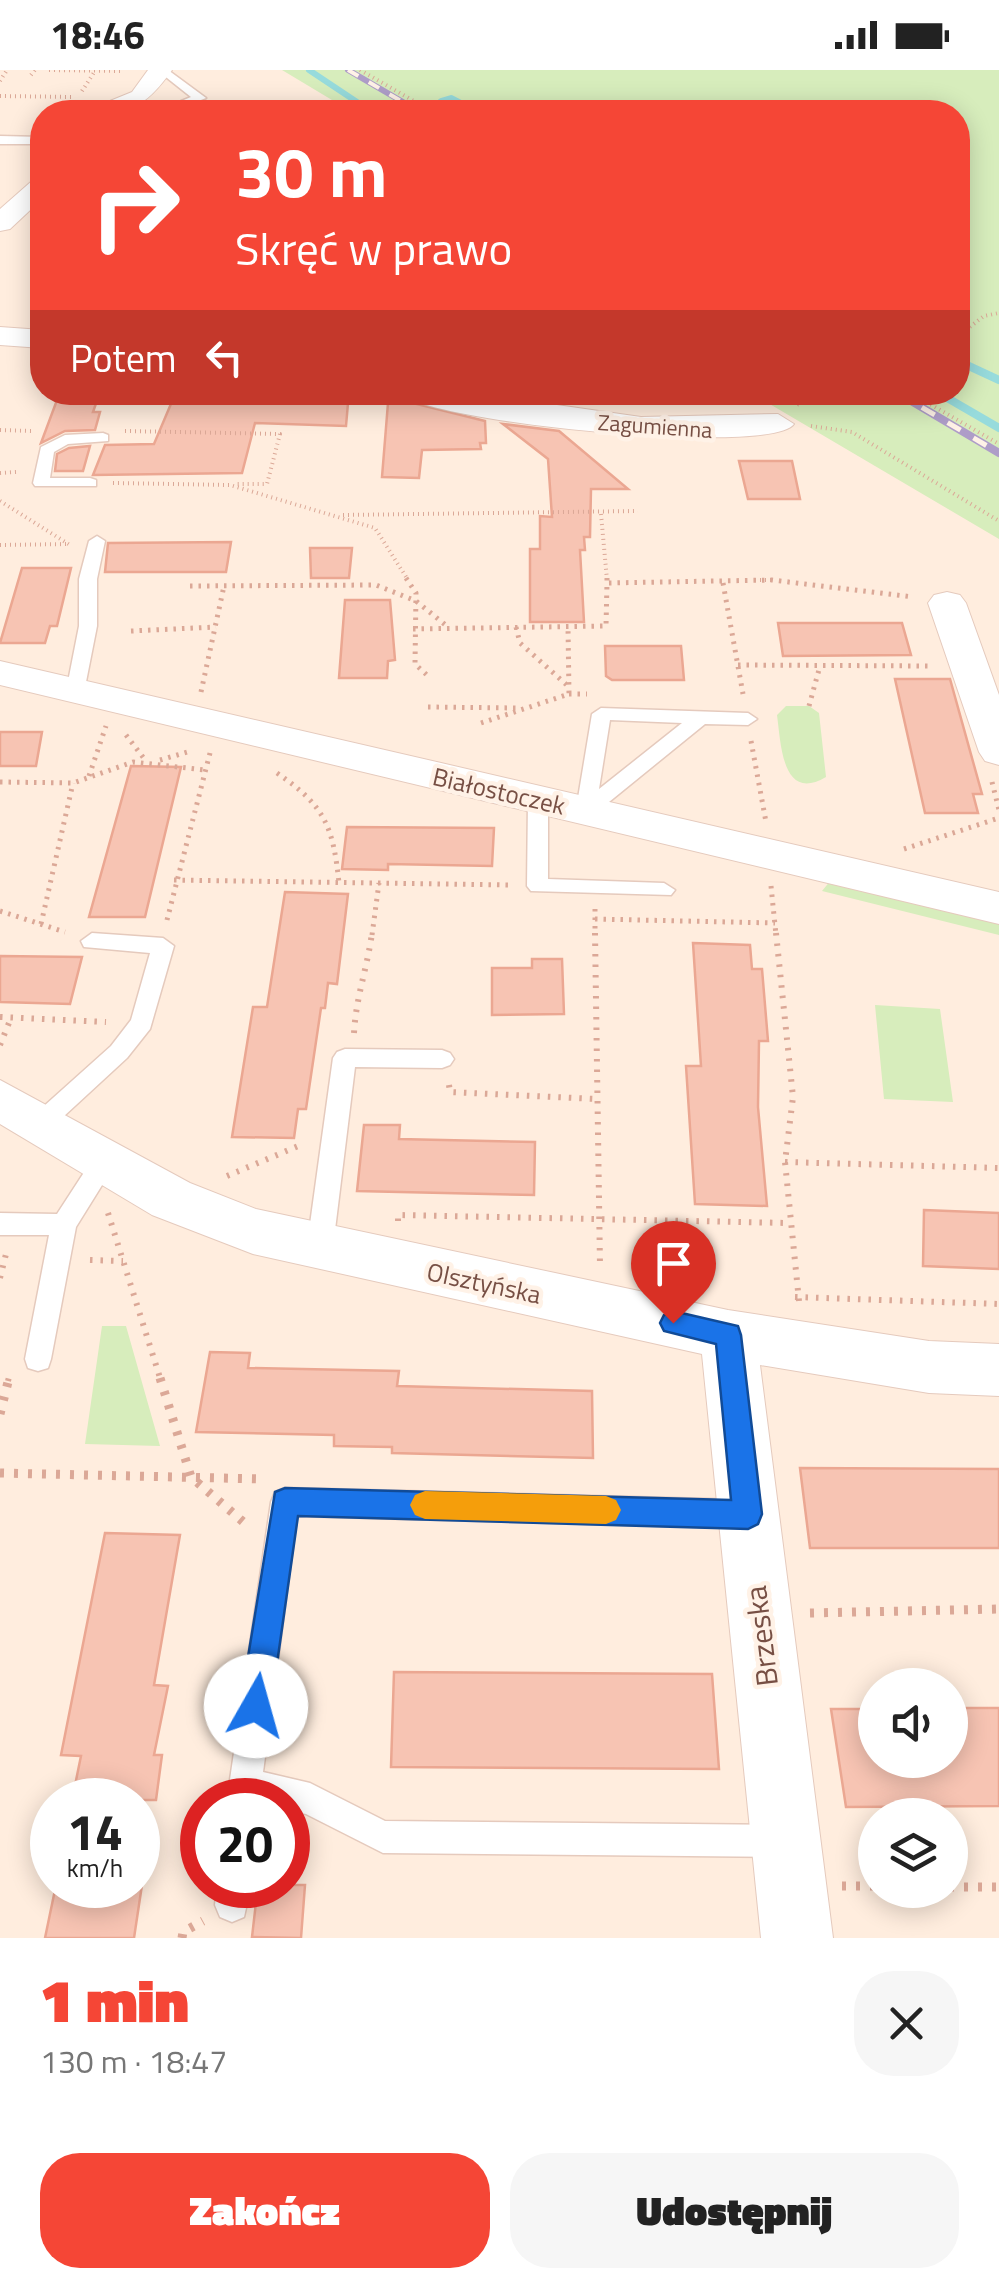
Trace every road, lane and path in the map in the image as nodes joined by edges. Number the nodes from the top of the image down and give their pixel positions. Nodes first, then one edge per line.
1 (7, 70) edge
2 (49, 70) edge
3 (360, 70) edge
4 (95, 71) edge
5 (161, 71) edge
6 (71, 72) edge
7 (1, 79) edge
8 (0, 96) edge
9 (44, 100) edge
10 (88, 100) edge
11 (117, 100) edge
12 (194, 100) edge
13 (412, 100) edge
14 (0, 140) edge
15 (30, 141) edge
16 (30, 194) edge
17 (0, 223) edge
18 (999, 313) edge
19 (970, 327) edge
20 (0, 336) edge
21 (30, 338) edge
22 (498, 405) edge
23 (799, 405) edge
24 (932, 405) edge
25 (790, 413) junction
26 (0, 430) edge
27 (49, 431) dead end
28 (125, 431) dead end
29 (102, 438) dead end
30 (999, 444) edge
31 (90, 483) joint
32 (230, 484) junction
33 (0, 501) edge
34 (638, 511) dead end
35 (602, 514) junction
36 (331, 515) junction
37 (999, 521) edge
38 (69, 544) junction
39 (0, 546) edge
40 (90, 546) joint
41 (606, 583) junction
42 (190, 586) dead end
43 (224, 586) junction
44 (416, 602) junction
45 (947, 602) joint
46 (216, 627) junction
47 (516, 627) junction
48 (568, 627) junction
49 (413, 628) junction
50 (449, 628) junction
51 (131, 631) dead end
52 (738, 665) dead end
53 (820, 666) junction
54 (973, 667) junction
55 (0, 673) edge
56 (428, 676) dead end
57 (568, 687) junction
58 (75, 692) junction
59 (117, 702) junction
60 (809, 706) dead end
61 (428, 707) dead end
62 (522, 708) junction
63 (701, 717) junction
64 (192, 718) junction
65 (748, 719) dead end
66 (481, 723) dead end
67 (999, 752) edge
68 (154, 762) junction
69 (205, 770) junction
70 (272, 771) dead end
71 (89, 777) junction
72 (0, 782) edge
73 (74, 783) junction
74 (538, 800) junction
75 (586, 810) junction
76 (999, 818) edge
77 (840, 869) junction
78 (174, 880) junction
79 (338, 883) junction
80 (378, 884) junction
81 (538, 886) junction
82 (771, 886) dead end
83 (594, 888) junction
84 (664, 890) dead end
85 (999, 908) edge
86 (0, 911) edge
87 (596, 919) junction
88 (775, 923) junction
89 (41, 924) junction
90 (92, 941) joint
91 (163, 946) junction
92 (0, 1017) edge
93 (11, 1018) junction
94 (142, 1023) junction
95 (0, 1045) edge
96 (353, 1058) junction
97 (442, 1059) joint
98 (597, 1099) junction
99 (21, 1111) edge
100 (336, 1130) junction
101 (785, 1162) junction
102 (102, 1166) junction
103 (999, 1168) edge
104 (171, 1199) junction
105 (598, 1216) junction
106 (0, 1224) edge
107 (789, 1224) junction
108 (64, 1225) junction
109 (320, 1246) junction
110 (395, 1262) junction
111 (780, 1296) dead end
112 (999, 1304) edge
113 (602, 1308) junction
114 (802, 1322) junction
115 (728, 1335) junction
116 (38, 1359) dead end
117 (999, 1370) edge
118 (0, 1473) edge
119 (191, 1477) junction
120 (268, 1480) dead end
121 (748, 1514) junction
122 (276, 1549) junction
123 (999, 1609) edge
124 (759, 1614) junction
125 (246, 1778) edge
126 (310, 1800) edge
127 (786, 1841) junction
128 (968, 1887) edge
129 (999, 1887) edge
130 (797, 1938) edge

1 - 7 path
2 - 6 path
3 - 13 path
4 - 5 path
4 - 6 path
4 - 10 path
5 - 11 street
5 - 12 lane
8 - 9 path
14 - 15 lane
16 - 17 street
18 - 19 path
20 - 21 street
22 - 25 street, Zagumienna
23 - 25 path
24 - 30 path
25 - 37 path
26 - 27 path
28 - 32 path
29 - 31 lane
31 - 32 path
32 - 36 path
33 - 38 path
34 - 35 path
35 - 36 path
35 - 41 path
36 - 44 path
38 - 39 path
38 - 40 path
40 - 58 lane
41 - 45 path
41 - 48 path
42 - 43 path
43 - 44 path
43 - 46 path
44 - 49 path
44 - 50 path
45 - 54 street
46 - 51 path
46 - 64 path
47 - 48 path
47 - 50 path
47 - 57 path
48 - 57 path
49 - 50 path
49 - 56 path
52 - 53 path
53 - 54 path
53 - 60 path
54 - 67 street
55 - 58 street, Białostoczek
57 - 62 path
58 - 59 street, Białostoczek
59 - 64 street, Białostoczek
59 - 71 path
61 - 62 path
62 - 66 path
63 - 65 lane
63 - 75 lane
63 - 75 lane
64 - 74 street, Białostoczek
68 - 69 path
68 - 69 path
68 - 71 path
69 - 78 path
70 - 79 path
71 - 73 path
72 - 73 path
73 - 89 path
74 - 75 street, Białostoczek
74 - 81 lane
75 - 77 street, Białostoczek
76 - 77 path
77 - 85 street, Białostoczek
78 - 79 path
78 - 91 path
79 - 80 path
80 - 81 path
80 - 96 path
81 - 83 lane
82 - 88 path
83 - 84 lane
83 - 87 path
86 - 89 path
87 - 88 path
87 - 98 path
88 - 101 path
89 - 90 path
90 - 91 lane
91 - 94 lane
92 - 93 path
93 - 94 path
93 - 95 path
94 - 99 lane
96 - 97 lane
96 - 100 lane
97 - 98 path
98 - 105 path
99 - 102 street, Olsztyńska
100 - 104 path
100 - 109 lane
101 - 103 path
101 - 107 path
102 - 104 street, Olsztyńska
102 - 108 lane
102 - 119 path
104 - 109 street, Olsztyńska
105 - 107 path
105 - 110 path
105 - 113 path
106 - 108 lane
107 - 114 path
108 - 116 lane
109 - 110 street, Olsztyńska
110 - 113 street, Olsztyńska
111 - 114 path
112 - 114 path
113 - 115 street, Olsztyńska
114 - 115 street, Olsztyńska
114 - 117 street, Olsztyńska
115 - 121 street, Brzeska
118 - 119 path
119 - 120 path
119 - 122 path
121 - 122 lane
121 - 124 street, Brzeska
122 - 125 lane
123 - 124 path
124 - 127 street, Brzeska
126 - 127 lane
127 - 130 street, Brzeska
128 - 129 path

